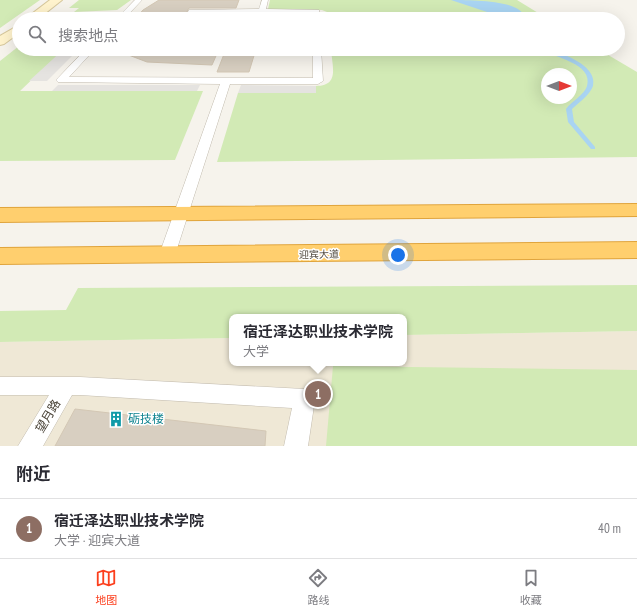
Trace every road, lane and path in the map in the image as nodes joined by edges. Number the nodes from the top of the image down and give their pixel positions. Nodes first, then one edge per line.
1 (57, 0) edge
2 (139, 0) edge
3 (265, 0) edge
4 (262, 11) junction
5 (40, 12) edge
6 (126, 12) edge
7 (195, 12) edge
8 (316, 12) edge
9 (12, 33) edge
10 (0, 41) edge
11 (84, 56) edge
12 (317, 56) edge
13 (226, 81) junction
14 (637, 210) edge
15 (180, 214) junction
16 (0, 215) edge
17 (637, 250) edge
18 (167, 255) junction
19 (0, 256) edge
20 (0, 386) edge
21 (66, 386) junction
22 (30, 446) edge
23 (296, 446) edge

1 - 5 street
2 - 6 lane
3 - 4 lane
4 - 7 lane
4 - 8 lane
9 - 10 street
11 - 13 lane
12 - 13 lane
13 - 15 lane
14 - 15 highway
15 - 16 highway
15 - 18 lane
17 - 18 highway, 迎宾大道
18 - 19 highway, 迎宾大道
20 - 21 lane
21 - 22 lane, 望月路
21 - 23 lane

